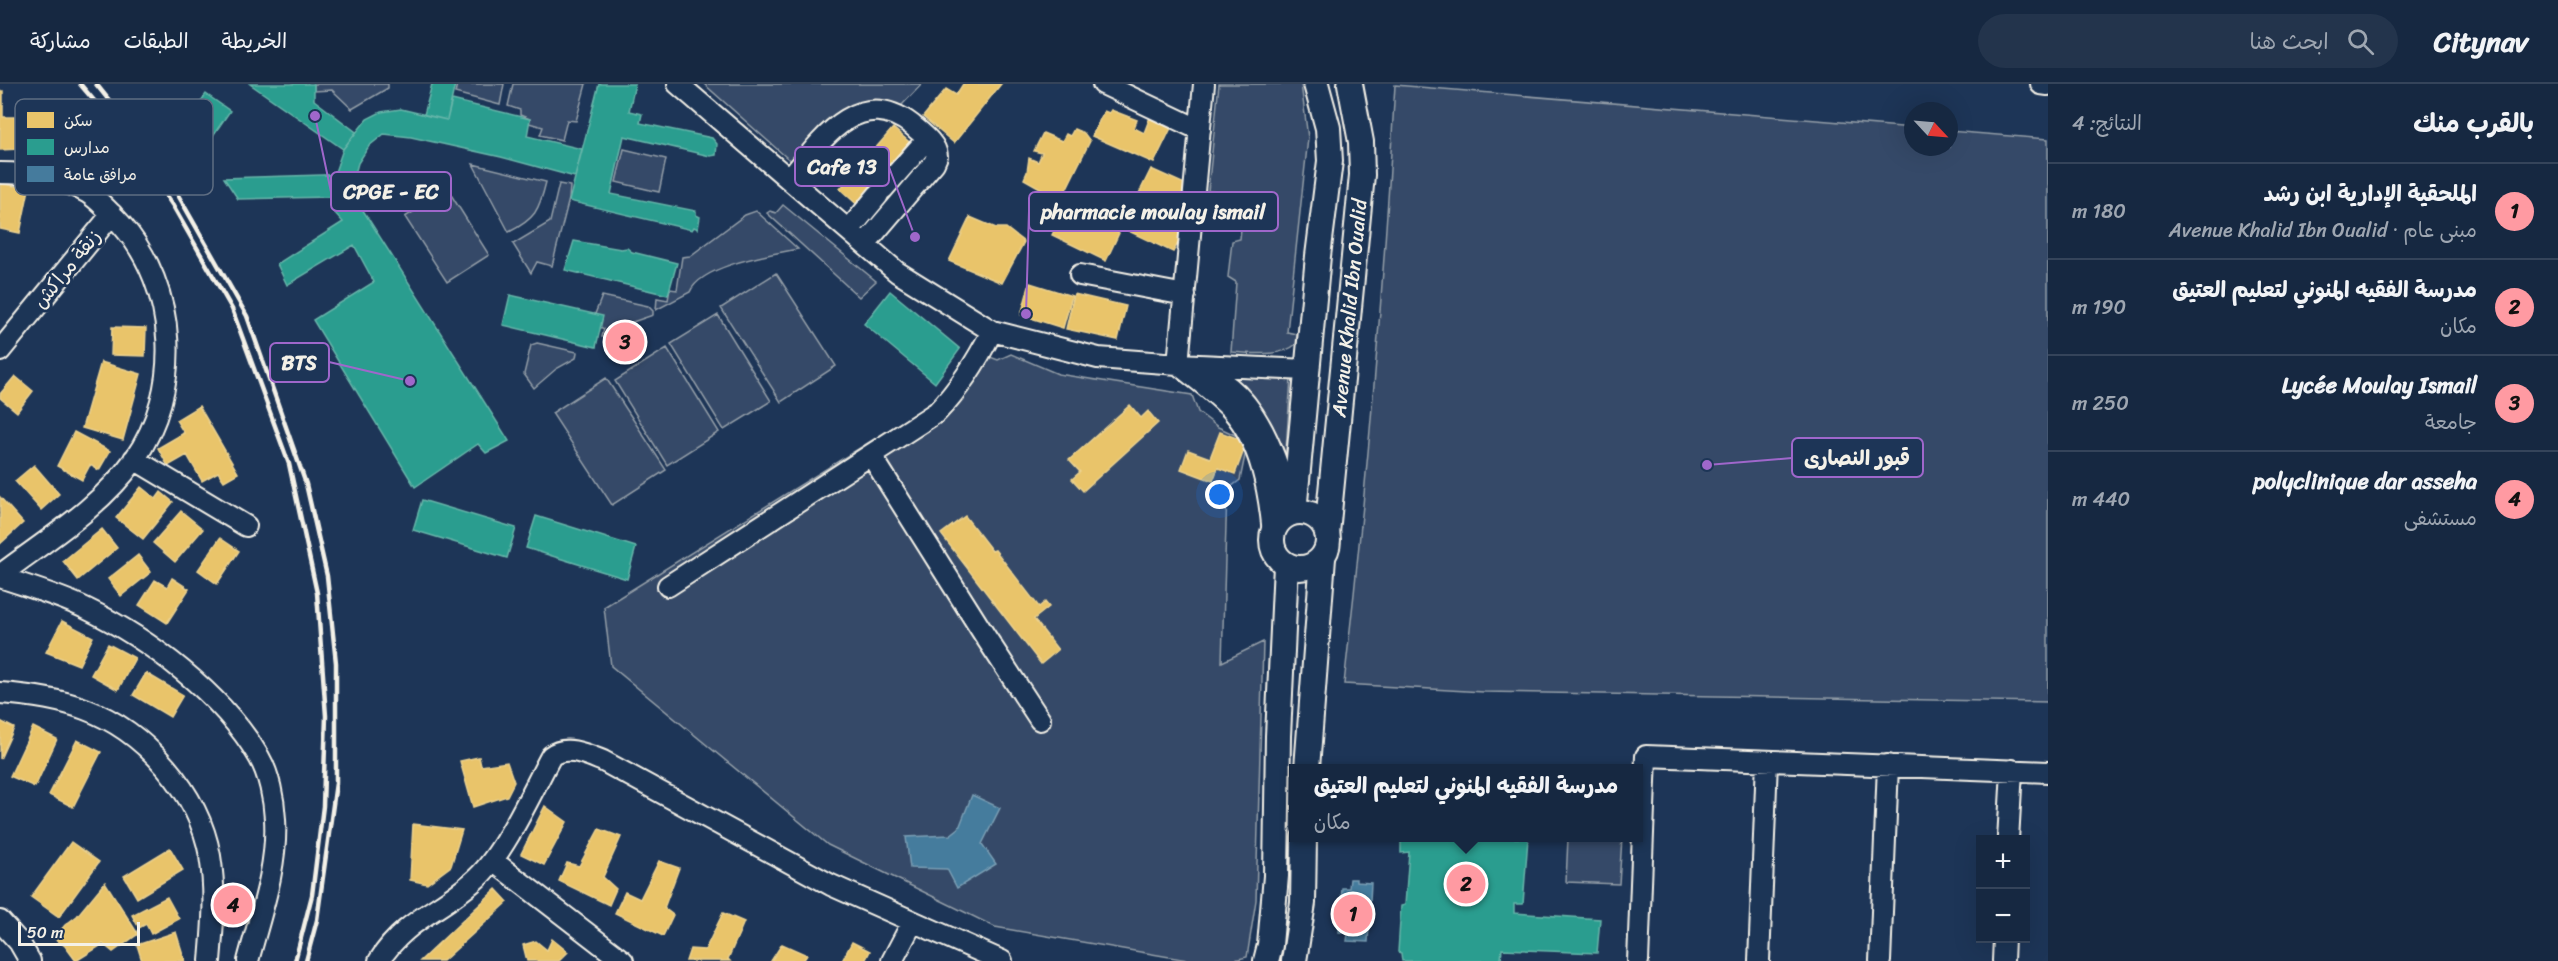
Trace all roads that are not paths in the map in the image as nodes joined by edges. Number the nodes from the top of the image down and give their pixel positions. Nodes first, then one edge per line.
1 (678, 84) edge
2 (1103, 84) edge
3 (1204, 84) edge
4 (1316, 84) edge
5 (1350, 84) edge
6 (2041, 84) edge
7 (2048, 85) edge
8 (1200, 130) junction
9 (927, 139) junction
10 (0, 172) edge
11 (15, 174) edge
12 (790, 179) junction
13 (88, 195) edge
14 (112, 214) junction
15 (849, 230) junction
16 (865, 244) junction
17 (1080, 275) dead end
18 (1185, 295) junction
19 (992, 331) junction
20 (0, 351) edge
21 (1186, 365) junction
22 (1307, 370) junction
23 (871, 455) junction
24 (134, 459) junction
25 (1285, 520) junction
26 (246, 526) dead end
27 (1327, 532) junction
28 (1323, 558) junction
29 (1286, 565) junction
30 (0, 576) edge
31 (668, 586) dead end
32 (0, 693) edge
33 (1040, 720) dead end
34 (1767, 760) junction
35 (1307, 764) edge
36 (1888, 765) junction
37 (2012, 770) junction
38 (2048, 772) edge
39 (1643, 833) edge
40 (2008, 835) edge
41 (1304, 842) edge
42 (1643, 842) edge
43 (493, 861) junction
44 (0, 921) edge
45 (912, 922) junction
46 (2004, 943) edge
47 (1268, 953) edge
48 (1297, 959) edge
49 (29, 960) edge
50 (210, 961) edge
51 (248, 961) edge
52 (379, 961) edge
53 (623, 961) edge
54 (892, 961) edge
55 (1002, 961) edge
56 (1638, 961) edge
57 (1759, 961) edge
58 (1880, 961) edge
59 (2002, 961) edge

1 - 12 street
2 - 8 street
3 - 8 street
4 - 22 main road, Avenue Khalid Ibn Oualid
5 - 27 main road, Avenue Khalid Ibn Oualid
6 - 7 street
8 - 18 street
9 - 12 street
9 - 15 street
9 - 16 street
10 - 11 street
12 - 15 street
13 - 14 street
14 - 20 street, زنقة مراكش
14 - 24 street
15 - 16 street
16 - 19 street
17 - 18 street
18 - 21 street
19 - 21 street
19 - 23 street
21 - 22 street
21 - 25 street
22 - 25 main road, Avenue Khalid Ibn Oualid
23 - 31 street
23 - 33 street
24 - 26 street
24 - 30 street
25 - 27 main road
25 - 29 main road
27 - 28 main road
28 - 29 main road
28 - 35 main road
29 - 47 main road
30 - 51 street
32 - 50 street
34 - 36 street
34 - 39 street
34 - 57 street
36 - 37 street
36 - 58 street
37 - 38 street
37 - 40 street
41 - 48 main road
42 - 56 street
43 - 45 street
43 - 52 street
43 - 53 street
44 - 49 street
45 - 54 street
45 - 55 street
46 - 59 street
47 - 48 street

